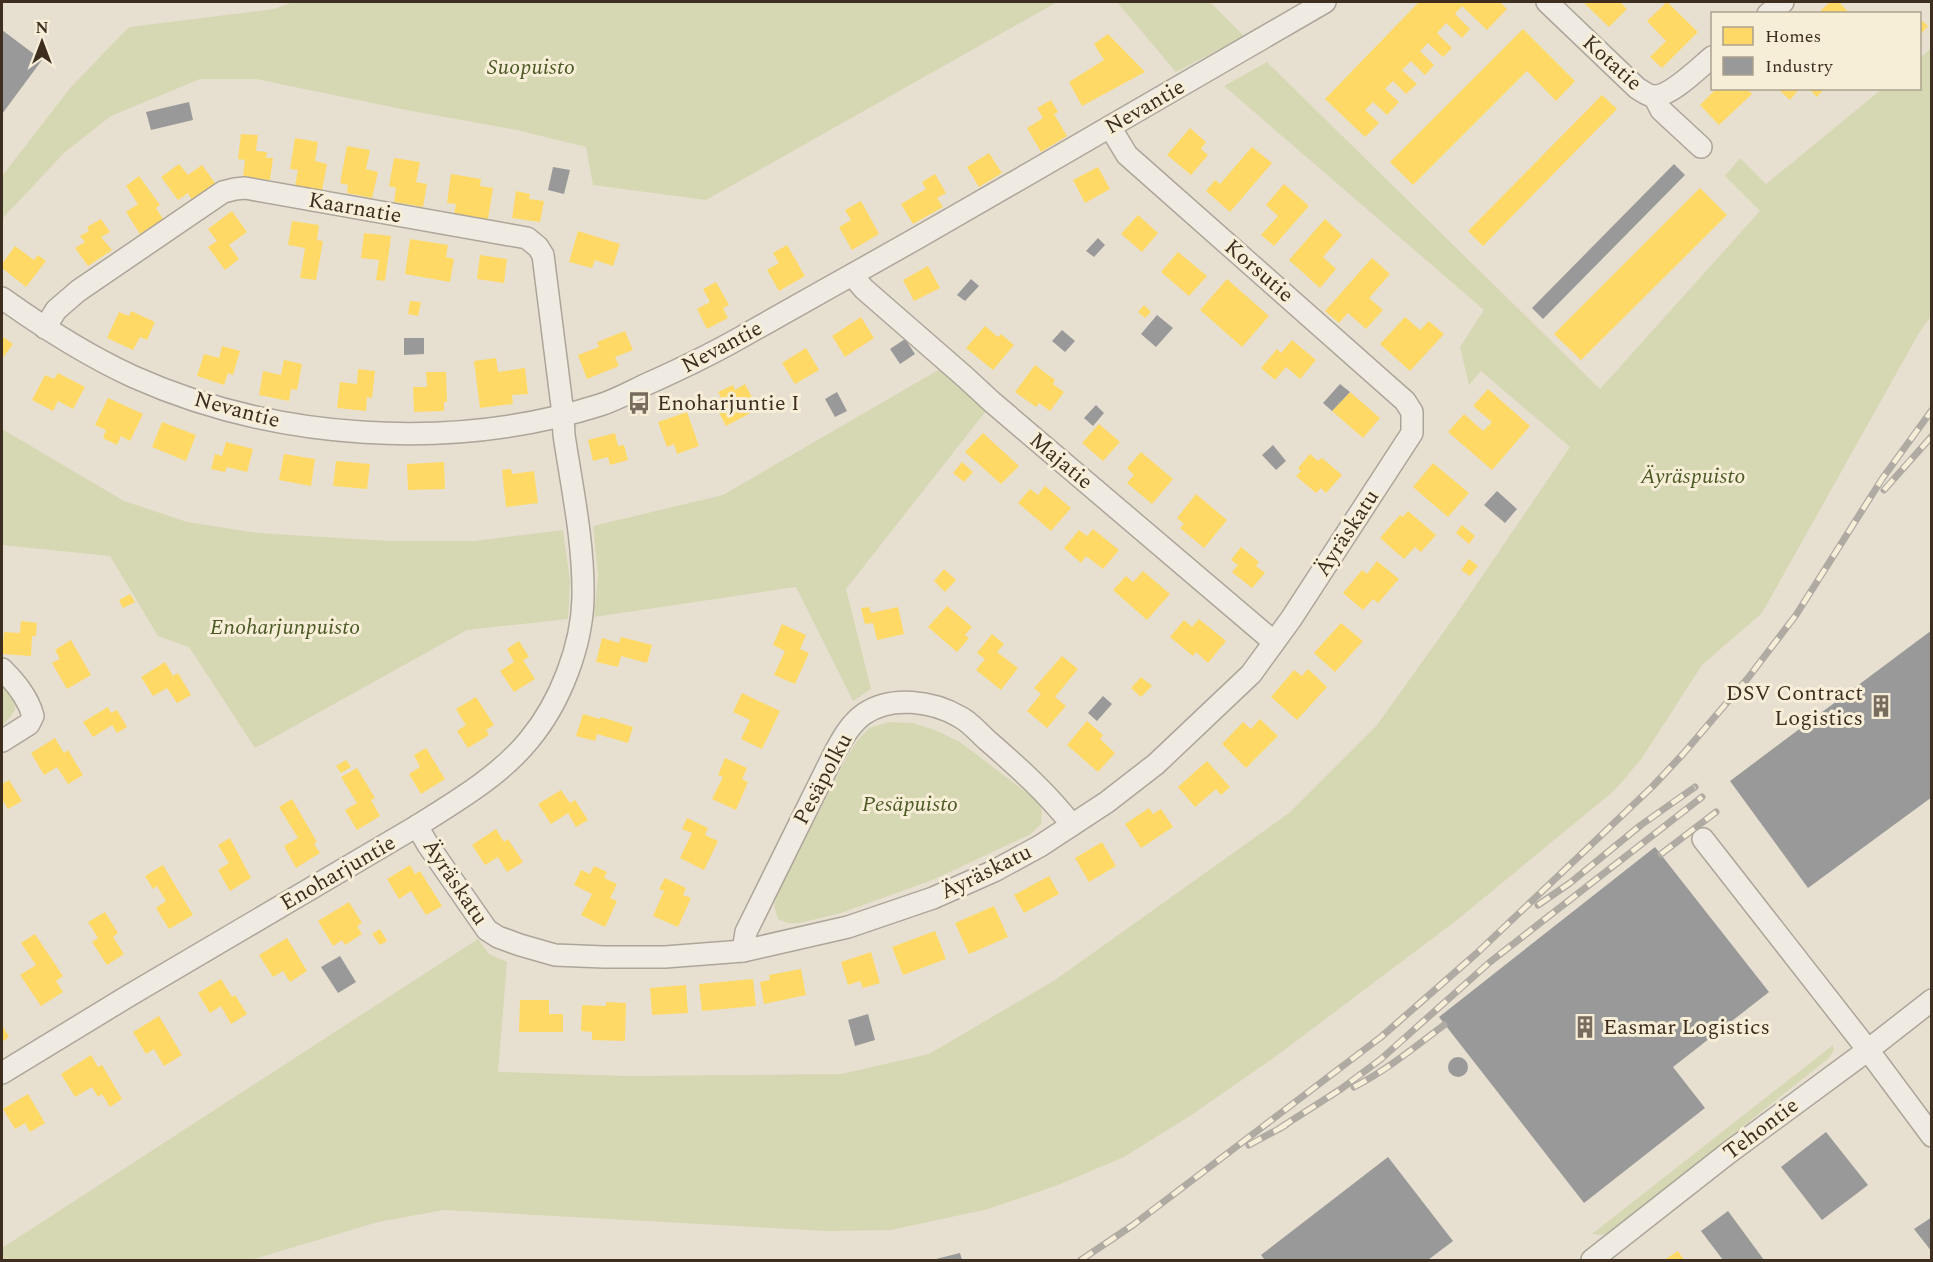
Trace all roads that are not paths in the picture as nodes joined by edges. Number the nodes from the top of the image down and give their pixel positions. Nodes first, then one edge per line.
1 (1324, 2) edge
2 (1547, 2) edge
3 (1783, 2) edge
4 (1770, 12) edge
5 (1711, 59) edge
6 (1654, 96) junction
7 (1110, 127) junction
8 (1701, 147) dead end
9 (852, 275) junction
10 (2, 298) edge
11 (45, 328) junction
12 (1412, 412) joint
13 (563, 414) junction
14 (1274, 642) junction
15 (2, 669) edge
16 (2, 741) edge
17 (1072, 825) junction
18 (417, 826) junction
19 (1703, 839) dead end
20 (743, 951) junction
21 (1932, 1000) edge
22 (1868, 1050) junction
23 (2, 1073) edge
24 (1932, 1136) edge
25 (1592, 1260) edge

1 - 7 street, Nevantie
2 - 6 street, Kotatie
3 - 4 street
5 - 6 street, Kotatie
6 - 8 street
7 - 9 street, Nevantie
7 - 12 street, Korsutie
9 - 13 street, Nevantie
9 - 14 street, Majatie
10 - 11 street, Nevantie
11 - 13 street, Nevantie
11 - 13 street, Kaarnatie
12 - 14 street, Äyräskatu
13 - 18 street, Enoharjuntie
14 - 17 street, Äyräskatu
15 - 16 street
17 - 20 street, Äyräskatu
17 - 20 street, Pesäpolku
18 - 20 street, Äyräskatu
18 - 23 street, Enoharjuntie
19 - 22 street
21 - 22 street, Tehontie
22 - 24 street
22 - 25 street, Tehontie

